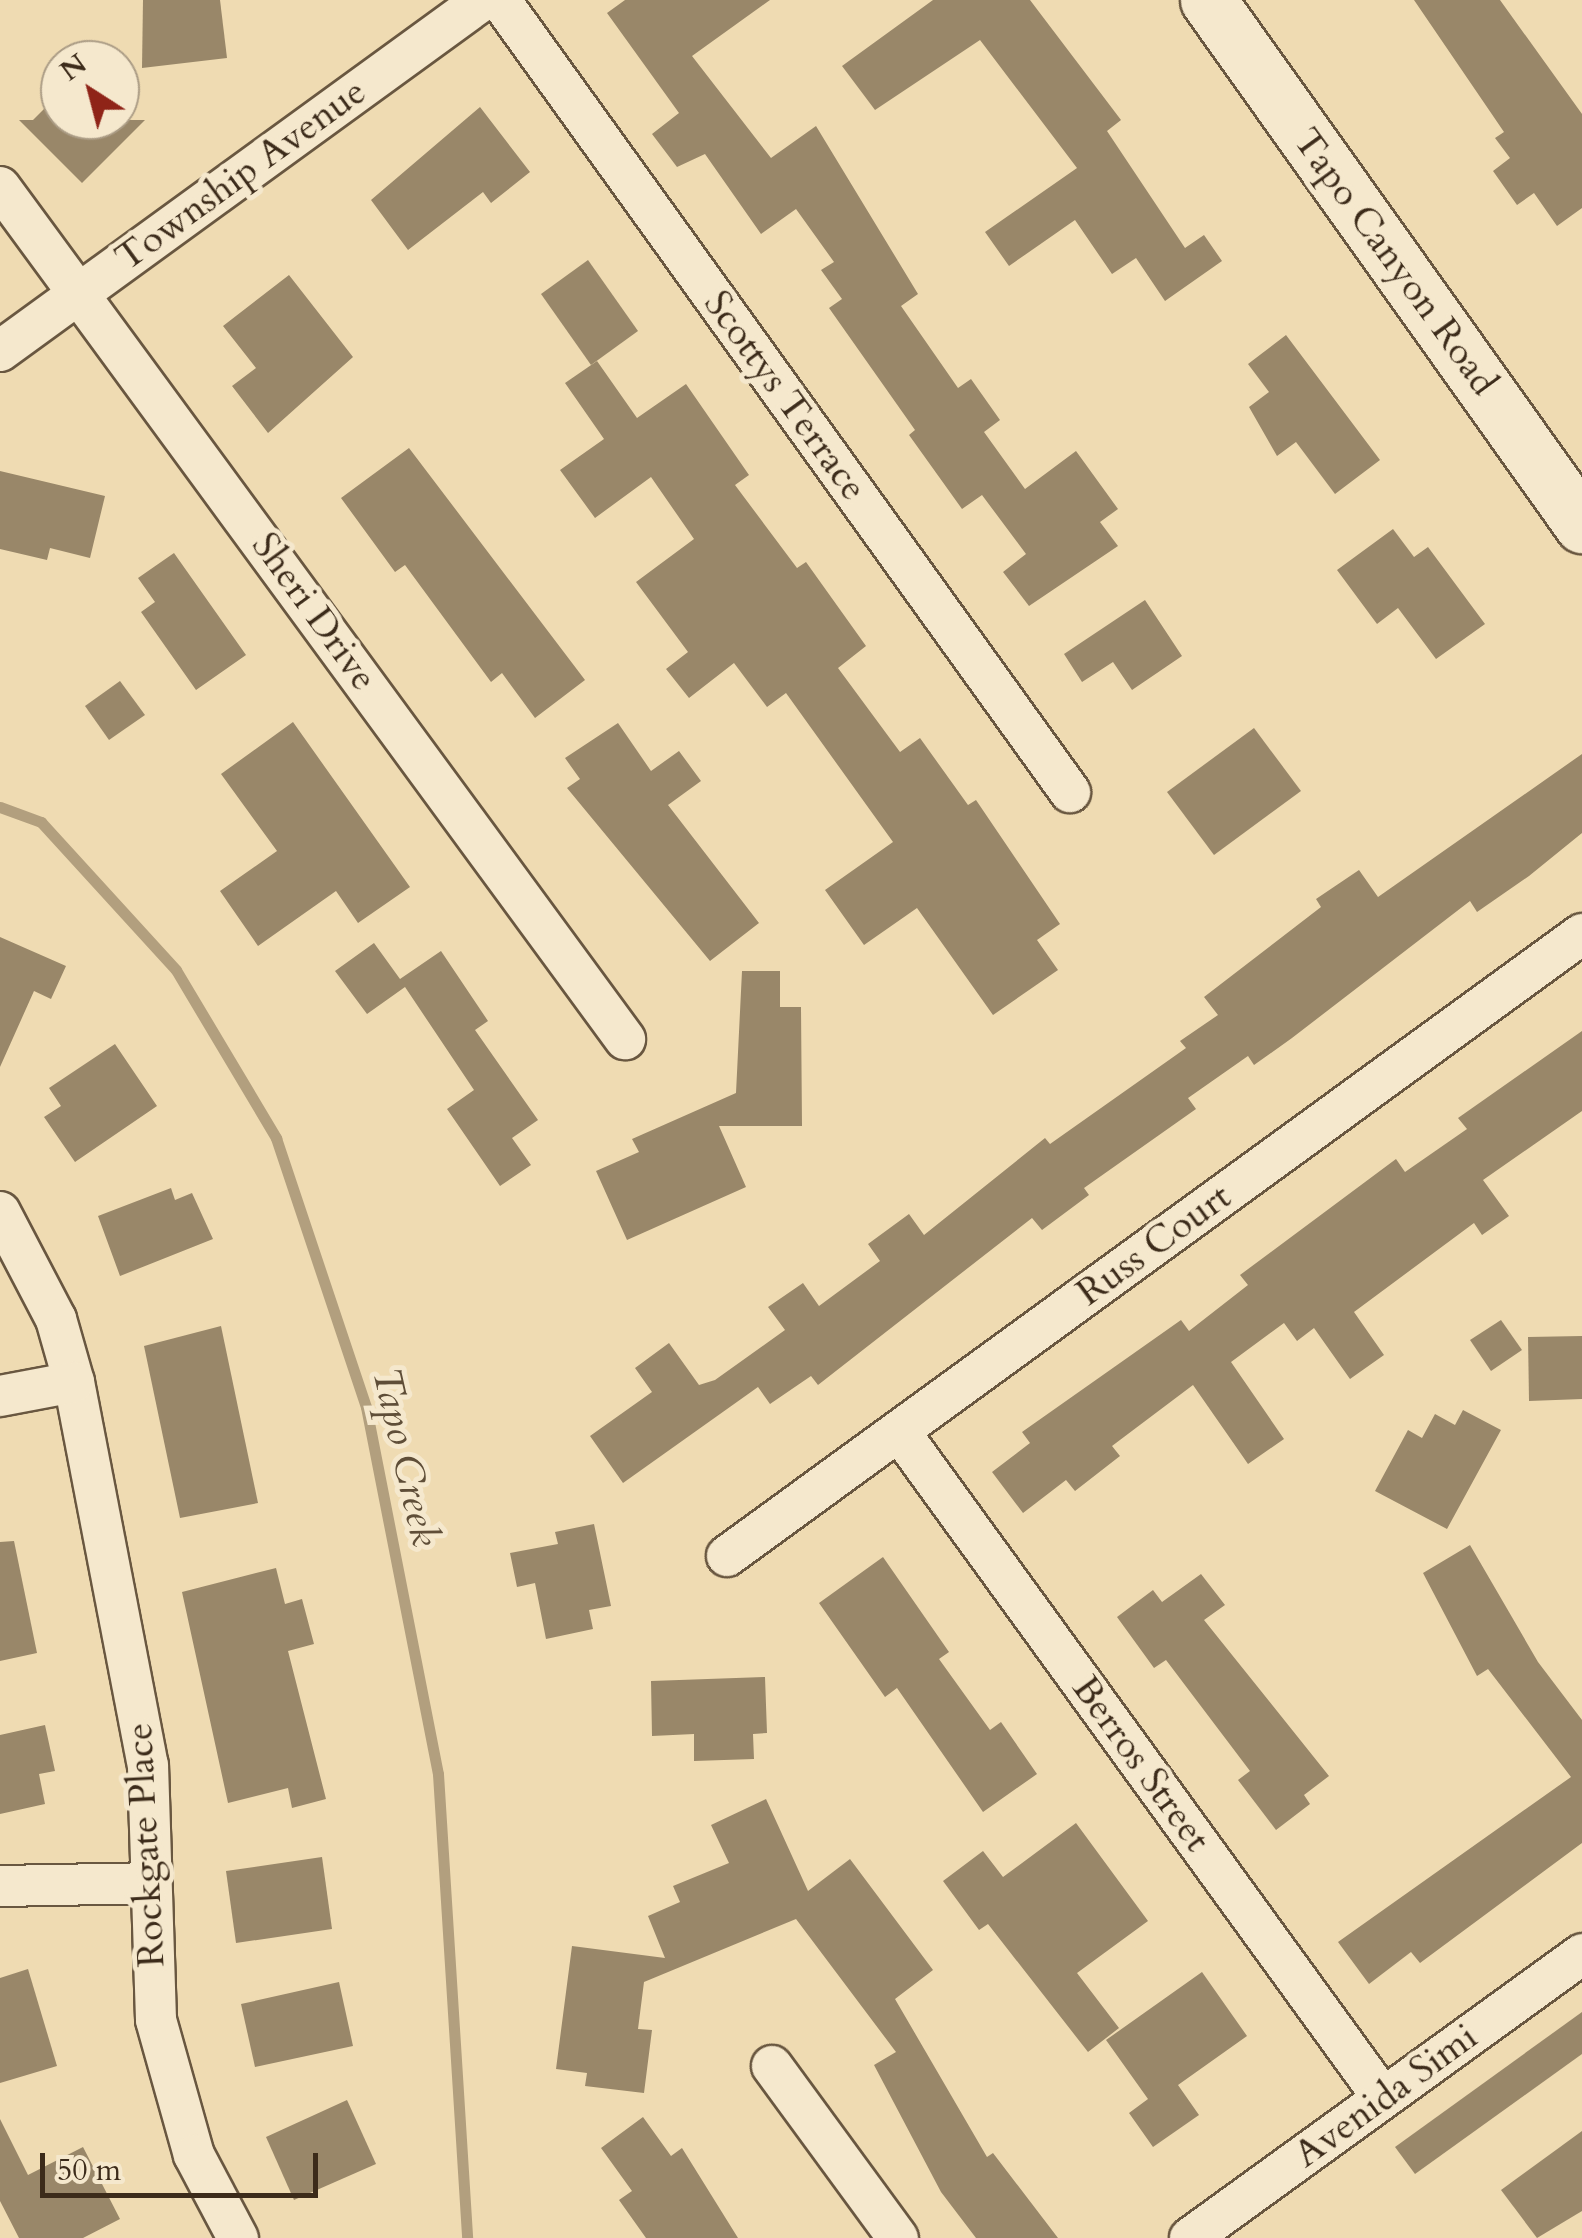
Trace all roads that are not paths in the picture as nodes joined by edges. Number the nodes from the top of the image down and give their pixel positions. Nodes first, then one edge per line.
1 (483, 0) edge
2 (500, 0) edge
3 (1208, 0) edge
4 (0, 187) edge
5 (82, 291) junction
6 (0, 351) edge
7 (1582, 524) edge
8 (1070, 792) dead end
9 (1582, 934) edge
10 (625, 1039) dead end
11 (0, 1212) edge
12 (74, 1382) junction
13 (0, 1396) edge
14 (899, 1431) junction
15 (727, 1556) dead end
16 (150, 1883) junction
17 (0, 1886) edge
18 (1582, 1954) edge
19 (772, 2066) dead end
20 (1383, 2098) junction
21 (238, 2238) edge
22 (898, 2238) edge
23 (1190, 2238) edge

1 - 5 street, Township Avenue
2 - 8 street, Scottys Terrace
3 - 7 main road, Tapo Canyon Road
4 - 5 street, Sheri Drive
5 - 6 street, Township Avenue
5 - 10 street, Sheri Drive
9 - 14 street, Russ Court
11 - 12 street, Rockgate Place
12 - 13 street
12 - 16 street, Rockgate Place
14 - 15 street, Russ Court
14 - 20 street, Berros Street
16 - 17 street
16 - 21 street, Rockgate Place
18 - 20 street, Avenida Simi
19 - 22 street
20 - 23 street, Avenida Simi

